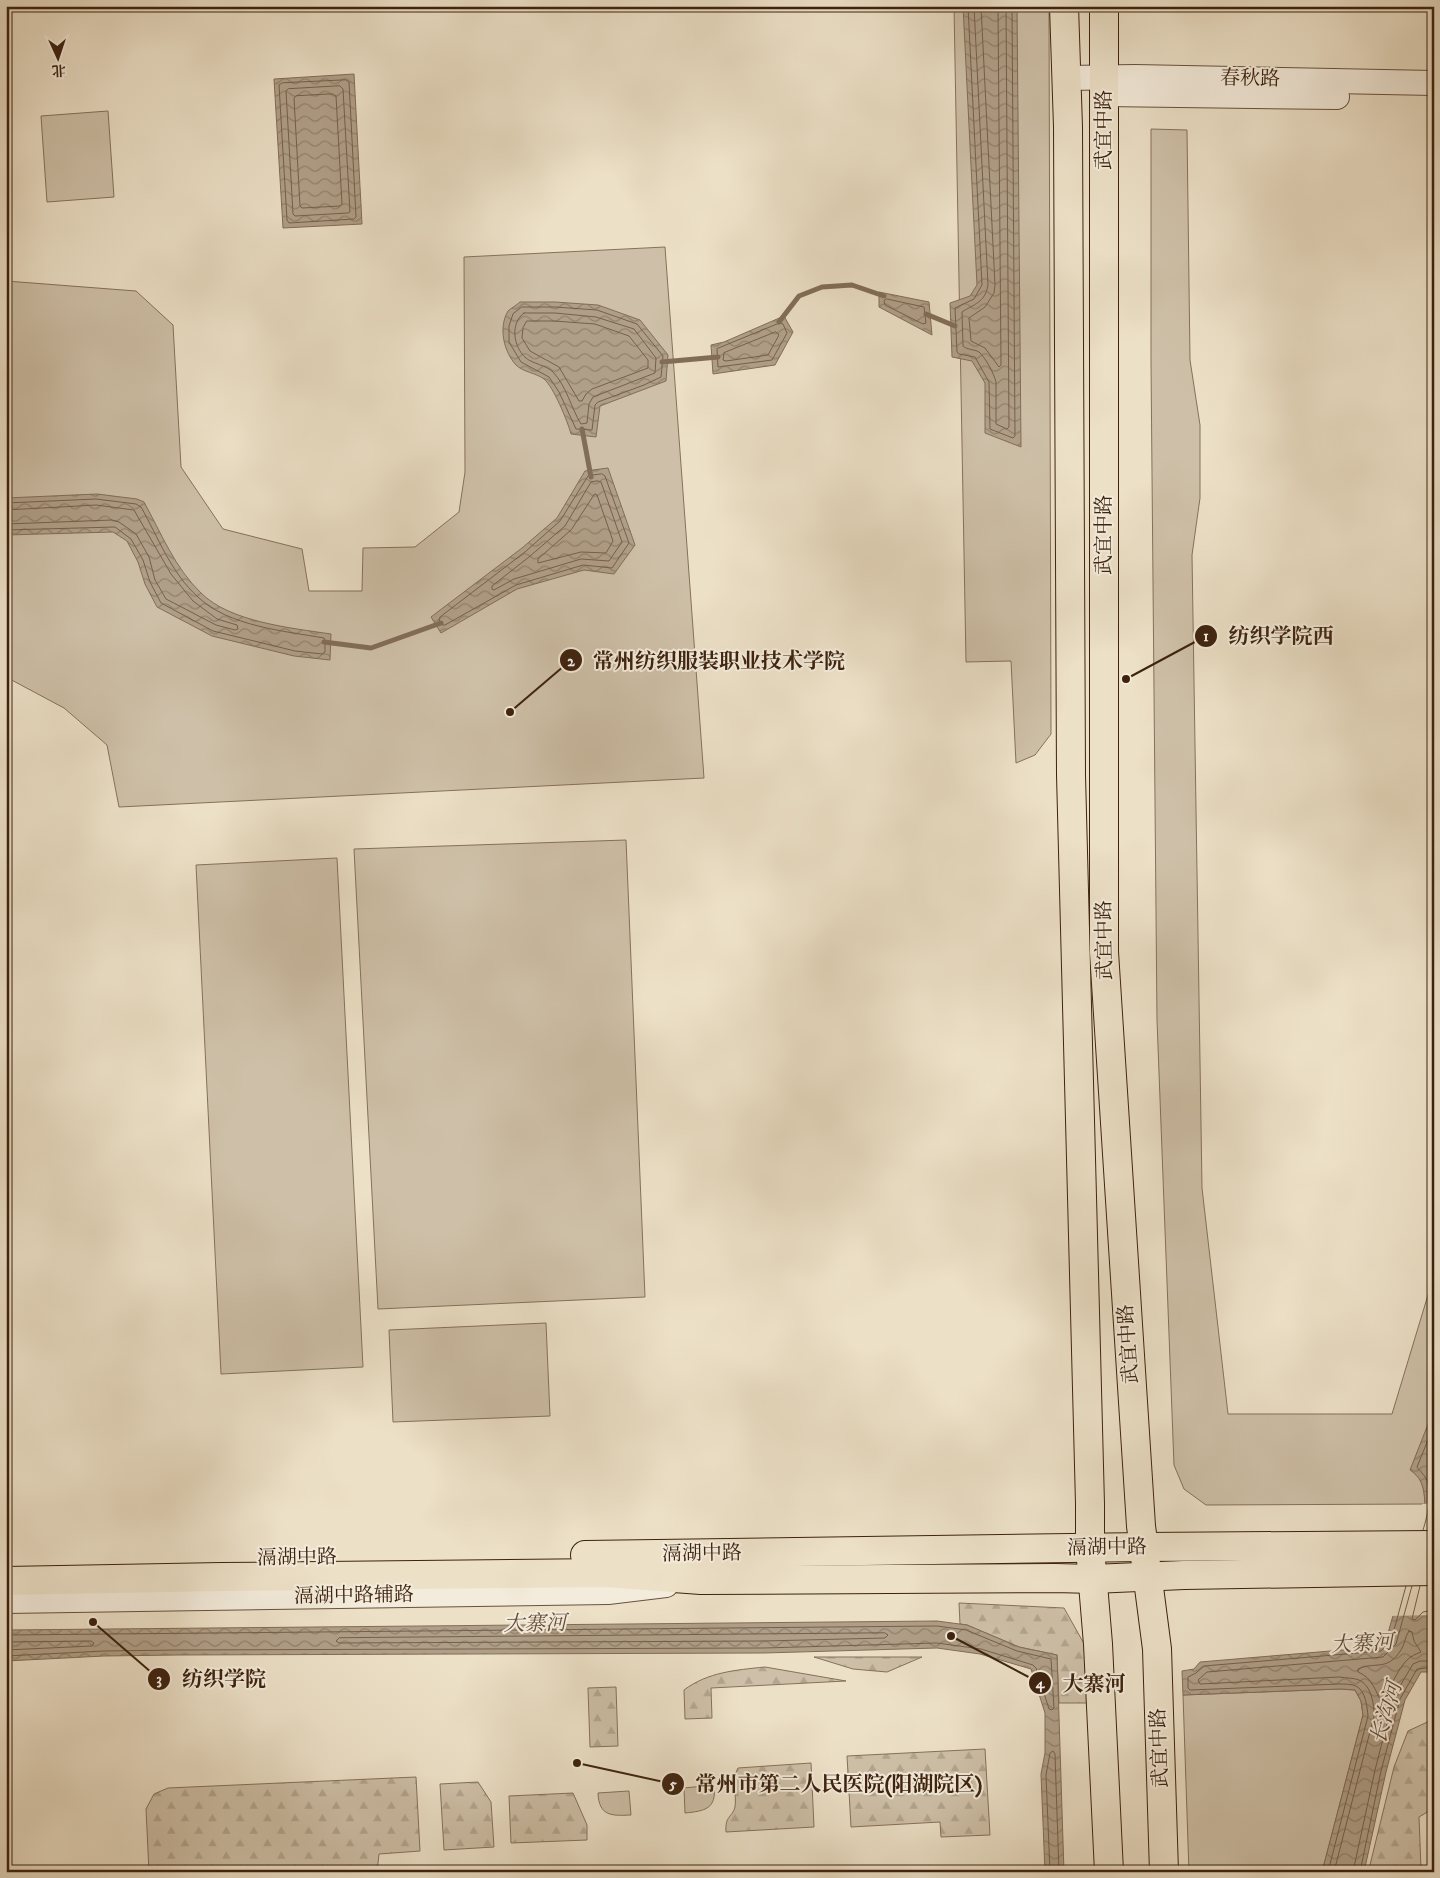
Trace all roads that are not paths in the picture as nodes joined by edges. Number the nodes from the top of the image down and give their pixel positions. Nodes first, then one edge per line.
1 (1064, 6) edge
2 (1104, 6) edge
3 (1065, 78) junction
4 (1434, 83) edge
5 (1104, 86) junction
6 (1434, 98) edge
7 (1434, 1545) edge
8 (1143, 1547) junction
9 (1090, 1548) junction
10 (6, 1562) edge
11 (1434, 1571) edge
12 (1148, 1577) junction
13 (1093, 1579) junction
14 (701, 1580) junction
15 (6, 1581) edge
16 (6, 1601) edge
17 (1109, 1872) edge
18 (1164, 1872) edge

1 - 3 main road, 武宜中路
2 - 5 main road, 武宜中路
3 - 5 street, 春秋路
3 - 9 main road, 武宜中路
4 - 5 street, 春秋路
5 - 6 street, 春秋路
5 - 8 main road, 武宜中路
7 - 8 main road, 滆湖中路
8 - 9 main road, 滆湖中路
8 - 12 main road, 武宜中路
9 - 10 main road, 滆湖中路
9 - 13 main road, 武宜中路
11 - 12 main road, 滆湖中路
12 - 13 main road, 滆湖中路
12 - 18 main road, 武宜中路
13 - 14 main road, 滆湖中路
13 - 17 main road
14 - 15 main road, 滆湖中路
14 - 16 street, 滆湖中路辅路

